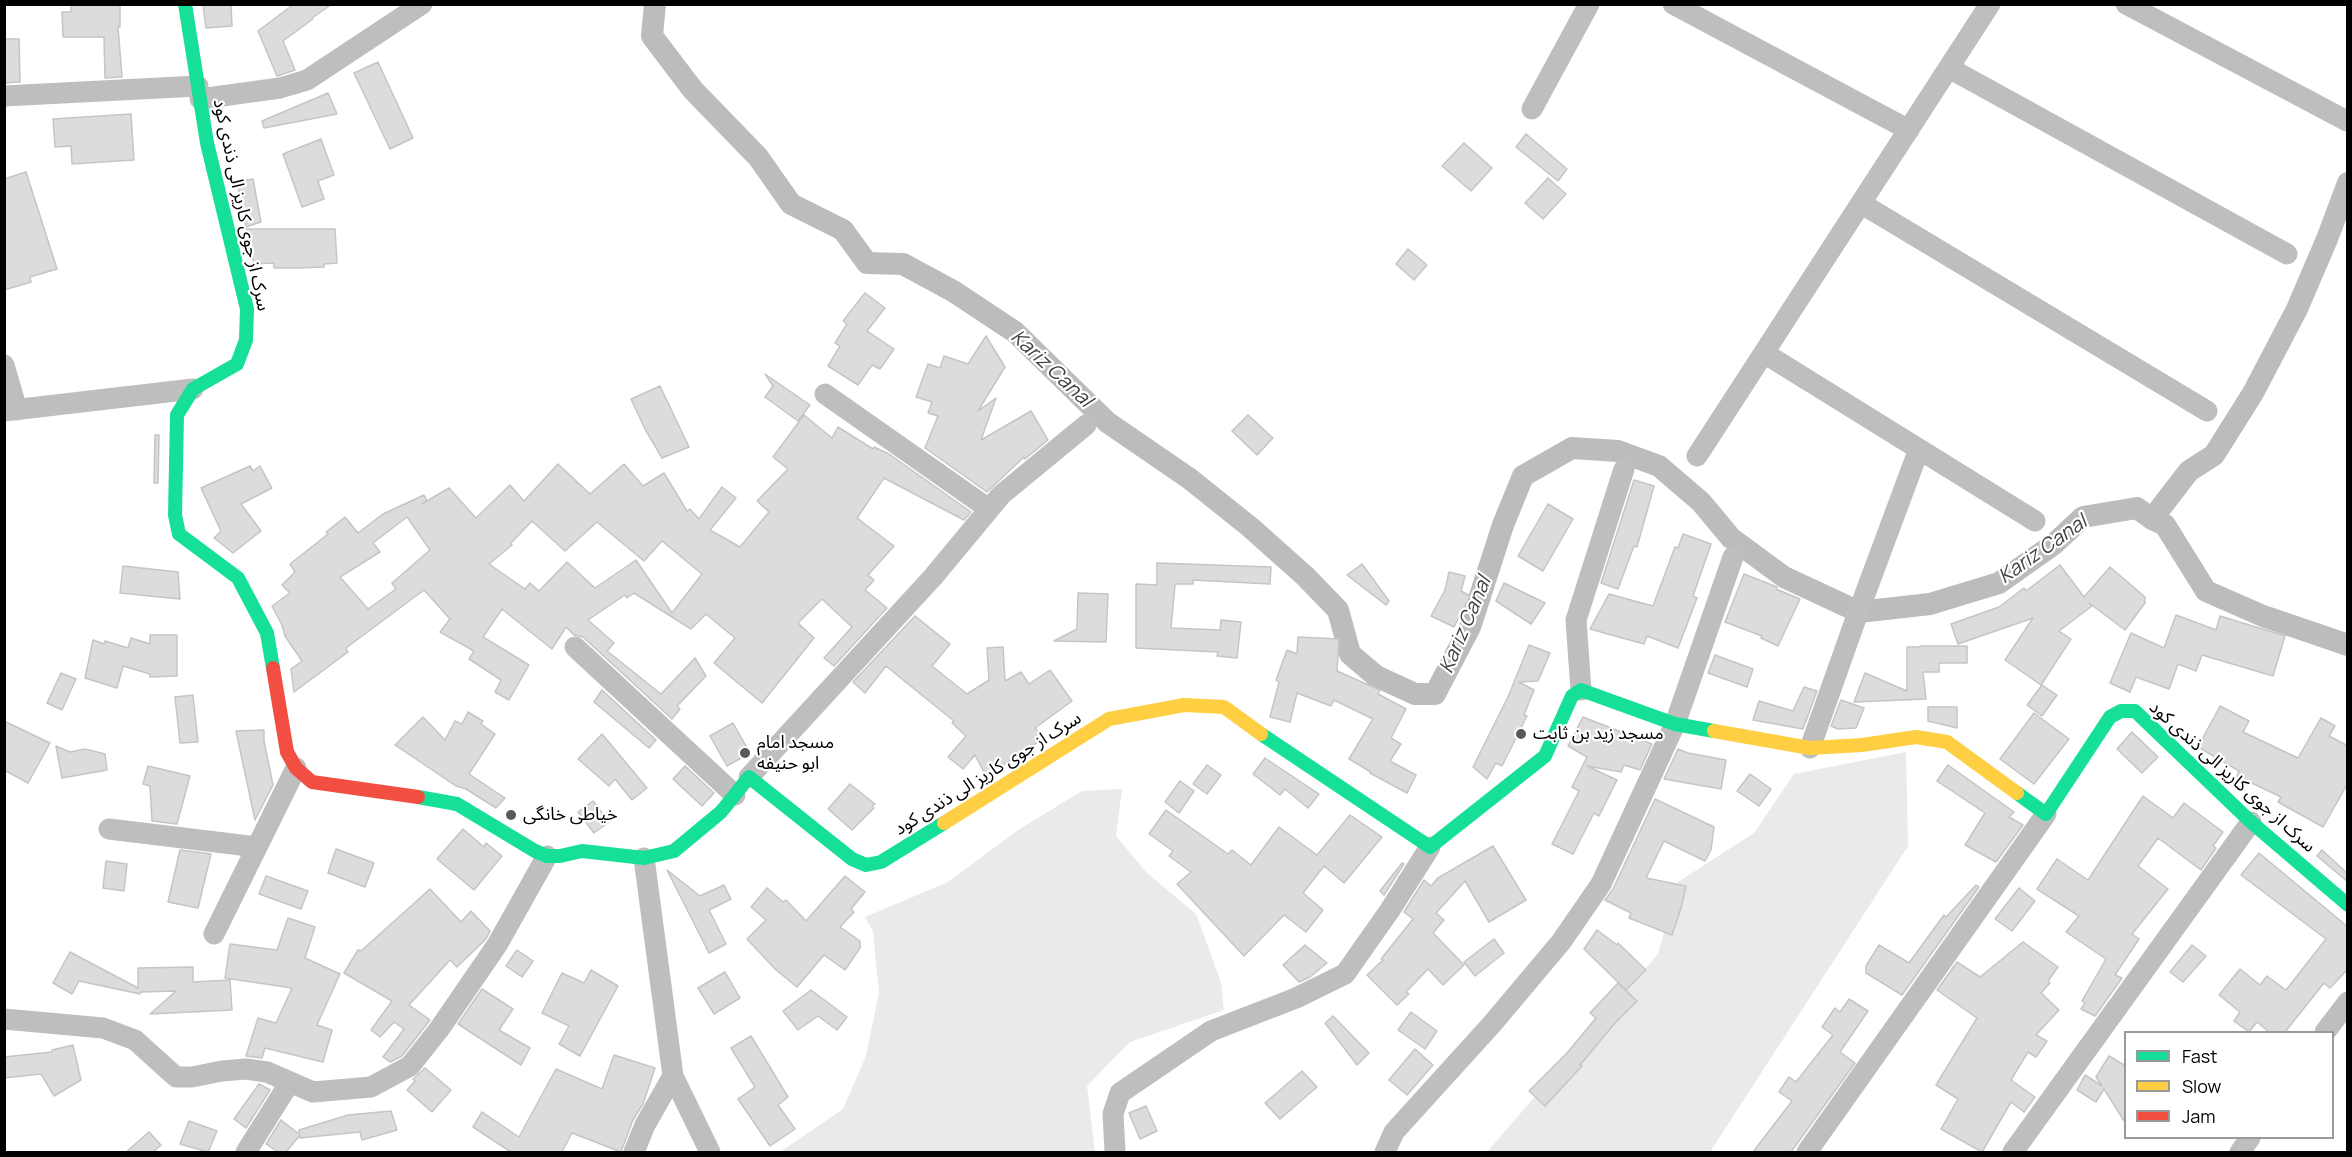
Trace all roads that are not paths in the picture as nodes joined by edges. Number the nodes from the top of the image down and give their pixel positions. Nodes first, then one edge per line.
1 (185, 4) edge
2 (422, 4) edge
3 (1589, 4) edge
4 (1673, 4) edge
5 (1990, 4) edge
6 (2126, 4) edge
7 (1949, 68) junction
8 (199, 92) junction
9 (4, 96) edge
10 (1532, 109) dead end
11 (2347, 121) edge
12 (1909, 130) junction
13 (1862, 204) junction
14 (2287, 254) dead end
15 (1764, 353) junction
16 (4, 365) edge
17 (193, 389) junction
18 (825, 394) dead end
19 (11, 411) edge
20 (2207, 411) dead end
21 (1086, 425) dead end
22 (1919, 449) junction
23 (1697, 456) dead end
24 (1624, 469) dead end
25 (989, 509) junction
26 (2035, 521) dead end
27 (1733, 556) dead end
28 (574, 647) dead end
29 (1581, 690) junction
30 (1675, 724) junction
31 (1810, 748) junction
32 (296, 768) junction
33 (749, 777) junction
34 (735, 795) junction
35 (2046, 814) junction
36 (2251, 822) junction
37 (109, 829) dead end
38 (257, 847) junction
39 (1430, 847) junction
40 (547, 856) junction
41 (644, 858) junction
42 (2348, 904) edge
43 (214, 934) dead end
44 (2348, 1002) edge
45 (4, 1020) edge
46 (2326, 1031) edge
47 (673, 1076) junction
48 (290, 1082) junction
49 (2249, 1139) edge
50 (246, 1152) edge
51 (634, 1152) edge
52 (710, 1152) edge
53 (1115, 1152) edge
54 (1385, 1152) edge
55 (1807, 1152) edge
56 (2013, 1152) edge
57 (2240, 1152) edge

1 - 8 street, سرک از جوی کاریز الی ذندی کود
2 - 8 street
3 - 10 street
4 - 12 street
5 - 7 street
6 - 11 street
7 - 12 street
7 - 14 street
8 - 9 street
8 - 17 street, سرک از جوی کاریز الی ذندی کود
12 - 13 street
13 - 15 street
13 - 20 street
15 - 22 street
15 - 23 street
16 - 19 street
17 - 19 street
17 - 32 street, سرک از جوی کاریز الی ذندی کود
18 - 25 street
21 - 25 street
22 - 26 street
22 - 31 street
24 - 29 street
25 - 33 street
27 - 30 street
28 - 34 street
29 - 30 street
29 - 39 street
30 - 31 street
30 - 54 street
31 - 35 street
32 - 38 street
32 - 40 street
33 - 34 street
33 - 39 street, سرک از جوی کاریز الی ذندی کود
34 - 41 street
35 - 36 street, سرک از جوی کاریز الی ذندی کود
35 - 55 street
36 - 42 street, سرک از جوی کاریز الی ذندی کود
36 - 56 street
37 - 38 street
38 - 43 street
39 - 53 street
40 - 41 street
40 - 48 street
41 - 47 street
44 - 46 street
45 - 48 street
47 - 51 street
47 - 52 street
48 - 50 street
49 - 57 street

